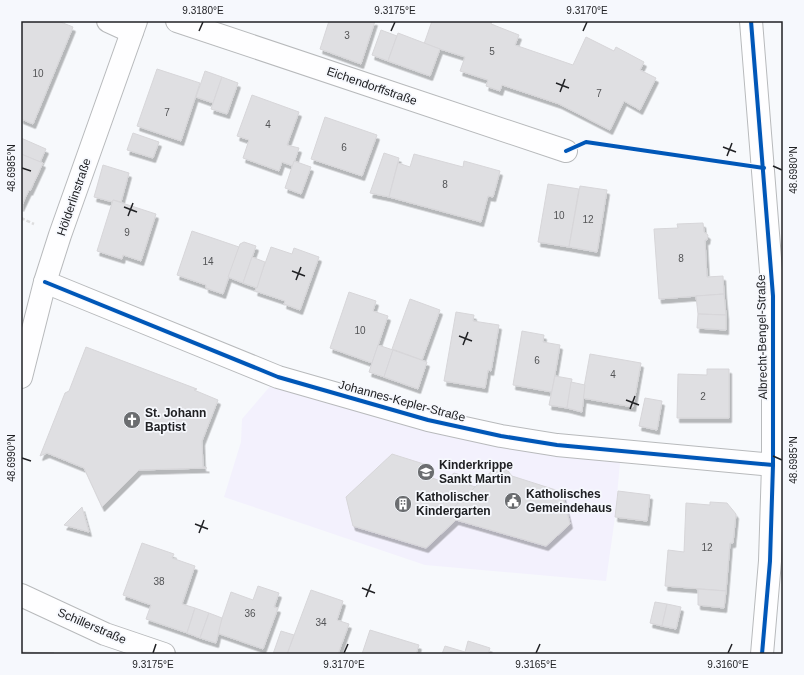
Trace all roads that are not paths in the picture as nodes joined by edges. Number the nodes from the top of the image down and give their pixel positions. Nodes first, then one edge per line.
1 (108, 21) edge
2 (177, 21) edge
3 (751, 21) edge
4 (134, 26) edge
5 (566, 151) dead end
6 (45, 282) junction
7 (21, 377) edge
8 (773, 465) junction
9 (777, 561) edge
10 (21, 595) edge
11 (164, 654) edge
12 (762, 654) edge

1 - 4 street
2 - 5 street, Eichendorffstraße
3 - 8 street, Albrecht-Bengel-Straße
4 - 6 street, Hölderlinstraße
6 - 7 street, Hölderlinstraße
6 - 8 street, Johannes-Kepler-Straße
8 - 9 street, Albrecht-Bengel-Straße
9 - 12 street, Albrecht-Bengel-Straße
10 - 11 street, Schillerstraße

